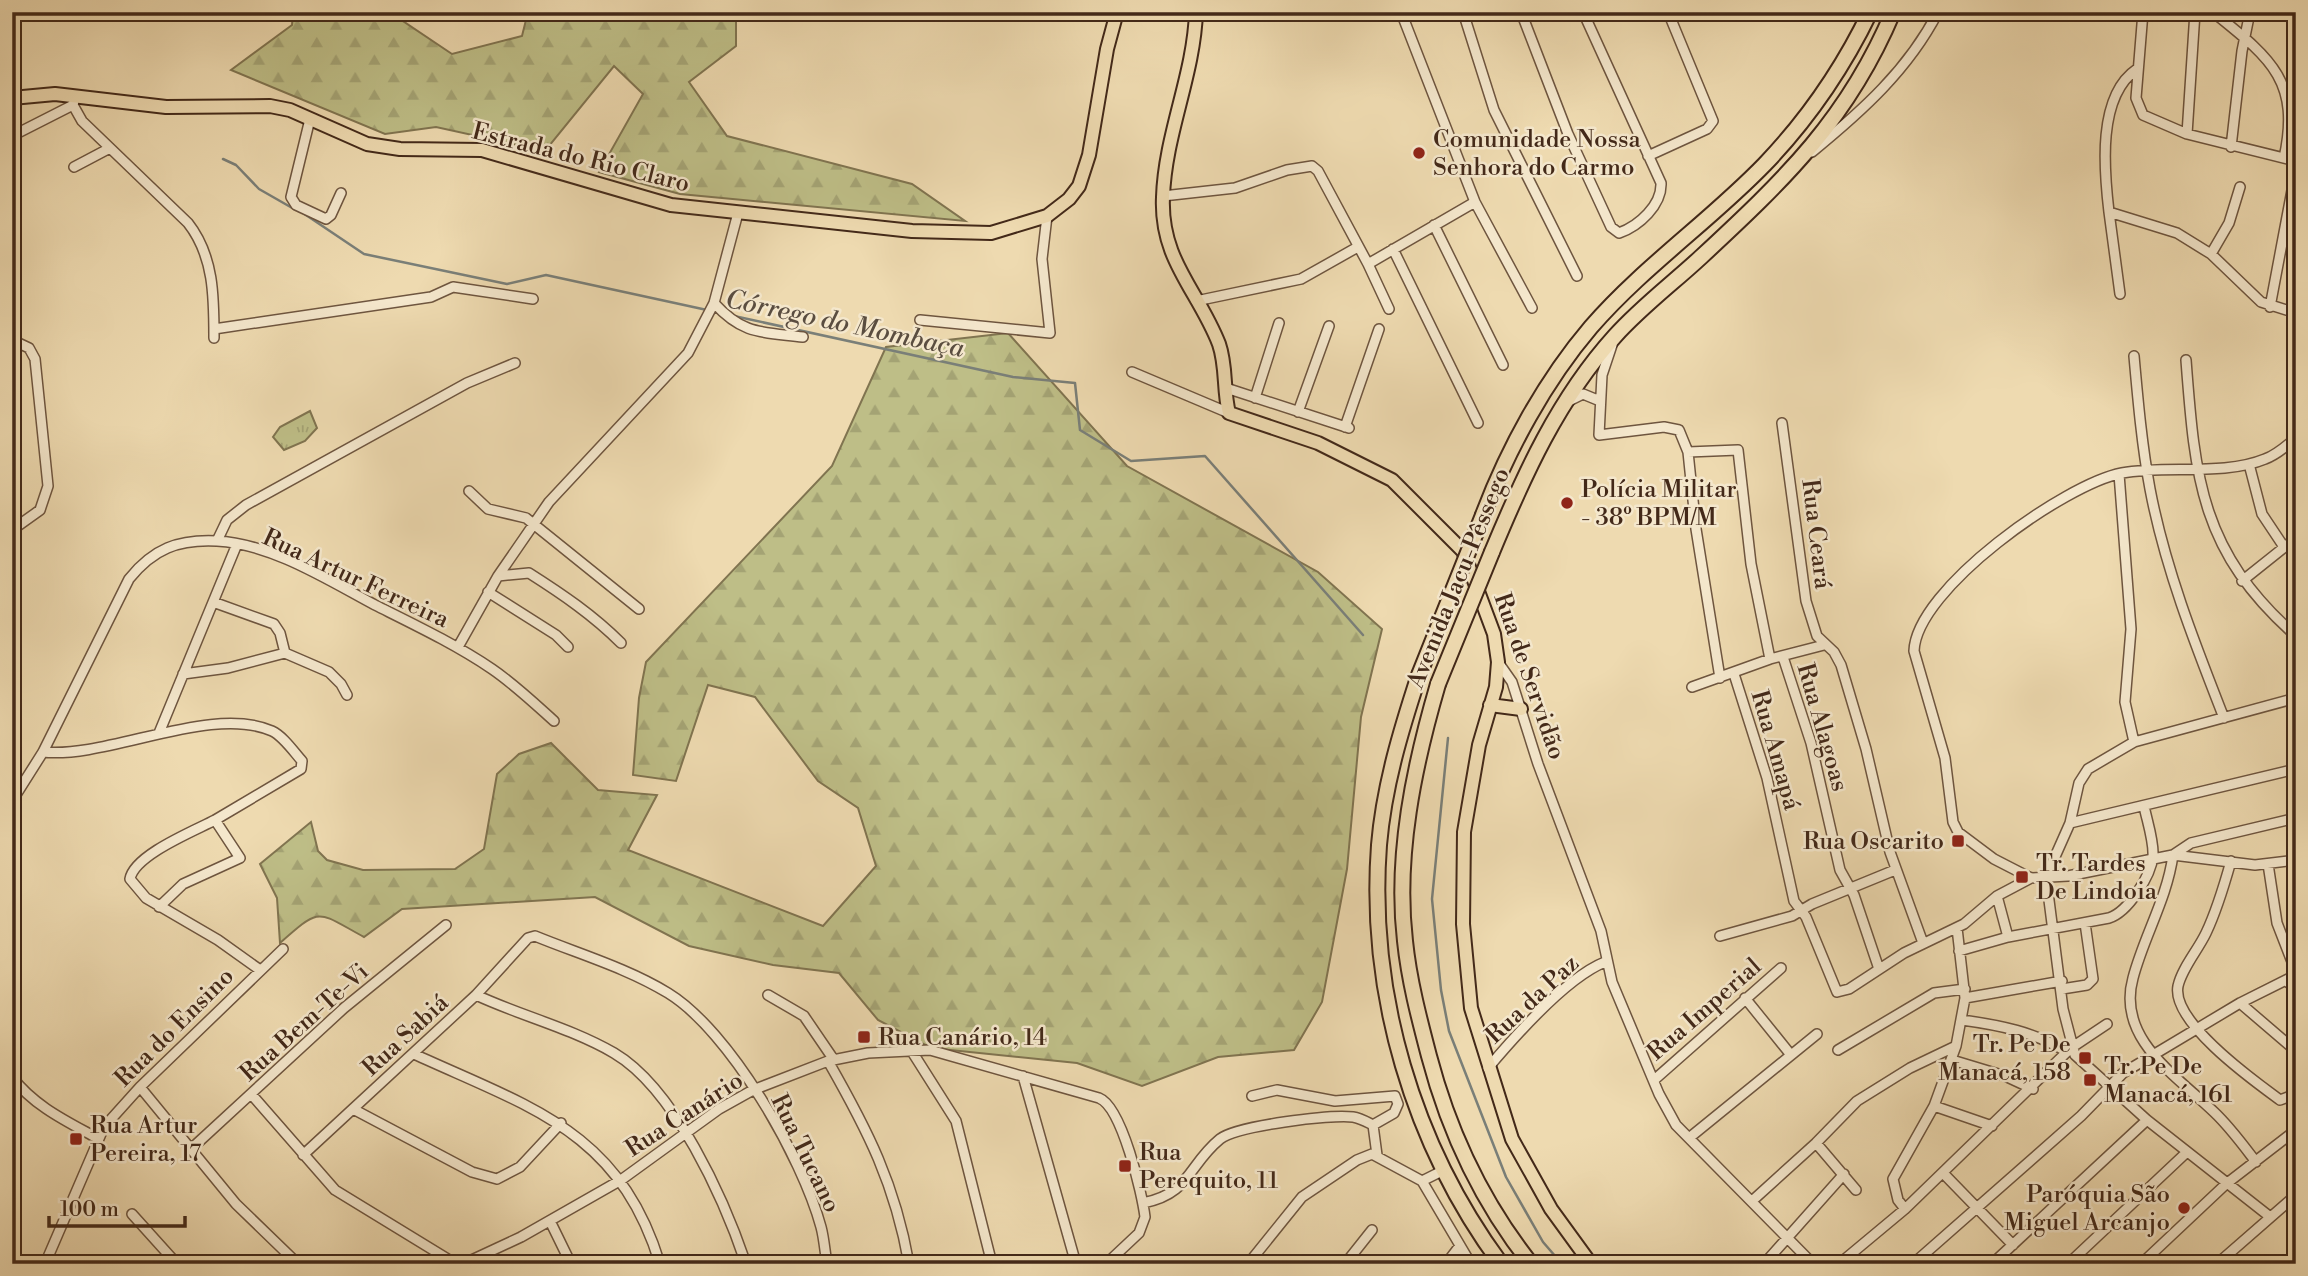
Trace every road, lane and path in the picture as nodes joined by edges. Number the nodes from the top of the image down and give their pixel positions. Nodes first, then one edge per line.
1 (1117, 12) edge
2 (1196, 12) edge
3 (1401, 12) edge
4 (1463, 12) edge
5 (1521, 12) edge
6 (1583, 12) edge
7 (1668, 12) edge
8 (1870, 12) edge
9 (1893, 12) edge
10 (1938, 12) edge
11 (2143, 12) edge
12 (2196, 12) edge
13 (2213, 12) edge
14 (2250, 12) edge
15 (2245, 35) junction
16 (2137, 69) junction
17 (12, 98) edge
18 (74, 101) junction
19 (310, 118) junction
20 (2187, 134) junction
21 (12, 136) edge
22 (2231, 146) junction
23 (110, 148) junction
24 (1648, 156) junction
25 (2284, 158) junction
26 (2296, 161) edge
27 (75, 167) dead end
28 (2296, 169) edge
29 (1789, 171) junction
30 (2240, 187) dead end
31 (341, 193) dead end
32 (1163, 196) junction
33 (1475, 202) junction
34 (2109, 212) junction
35 (738, 213) junction
36 (1046, 216) junction
37 (1434, 225) junction
38 (1356, 248) junction
39 (1393, 249) junction
40 (2211, 254) junction
41 (1367, 264) junction
42 (1577, 276) dead end
43 (2120, 294) dead end
44 (533, 299) dead end
45 (1196, 301) junction
46 (714, 303) junction
47 (2270, 307) junction
48 (1531, 308) dead end
49 (1389, 309) dead end
50 (2296, 313) edge
51 (920, 320) dead end
52 (1279, 323) dead end
53 (1329, 326) dead end
54 (1379, 329) dead end
55 (1616, 335) junction
56 (803, 337) dead end
57 (12, 340) edge
58 (2134, 356) dead end
59 (2186, 360) dead end
60 (514, 363) dead end
61 (1503, 365) dead end
62 (1132, 372) dead end
63 (1226, 388) junction
64 (1255, 398) junction
65 (1600, 401) junction
66 (1565, 403) junction
67 (1298, 412) junction
68 (1229, 413) junction
69 (1478, 423) dead end
70 (1782, 423) dead end
71 (2295, 442) edge
72 (1688, 452) junction
73 (2249, 464) junction
74 (2197, 468) junction
75 (2147, 470) junction
76 (2119, 474) junction
77 (468, 491) dead end
78 (533, 525) junction
79 (12, 530) edge
80 (217, 541) junction
81 (2295, 541) edge
82 (237, 544) junction
83 (2284, 547) junction
84 (498, 576) junction
85 (2242, 581) junction
86 (488, 592) junction
87 (213, 602) junction
88 (639, 609) dead end
89 (2296, 636) edge
90 (621, 643) dead end
91 (1824, 645) junction
92 (457, 647) junction
93 (568, 647) dead end
94 (285, 653) junction
95 (1783, 657) junction
96 (1770, 659) junction
97 (1498, 662) junction
98 (183, 674) junction
99 (1734, 674) junction
100 (1720, 678) junction
101 (1692, 687) dead end
102 (347, 695) dead end
103 (2296, 698) edge
104 (1490, 705) junction
105 (1521, 709) junction
106 (2224, 718) junction
107 (554, 720) dead end
108 (159, 733) junction
109 (2134, 742) junction
110 (43, 752) junction
111 (2296, 769) edge
112 (12, 801) edge
113 (2144, 806) junction
114 (2296, 818) edge
115 (215, 820) junction
116 (2070, 823) junction
117 (2174, 855) junction
118 (2153, 857) junction
119 (2295, 860) edge
120 (2231, 861) junction
121 (2268, 864) junction
122 (1895, 870) junction
123 (2296, 871) edge
124 (2046, 877) junction
125 (2031, 878) junction
126 (1849, 888) junction
127 (1997, 896) junction
128 (159, 907) junction
129 (1801, 911) junction
130 (2085, 923) junction
131 (446, 925) dead end
132 (1957, 928) junction
133 (2055, 931) junction
134 (1720, 936) dead end
135 (528, 937) joint
136 (2008, 937) junction
137 (1923, 943) junction
138 (283, 949) dead end
139 (1959, 951) junction
140 (1605, 962) junction
141 (1781, 968) dead end
142 (1879, 969) junction
143 (260, 970) junction
144 (2296, 974) edge
145 (2286, 981) junction
146 (2062, 985) junction
147 (2296, 988) edge
148 (1965, 993) junction
149 (476, 995) junction
150 (768, 995) dead end
151 (1745, 998) junction
152 (2239, 1003) junction
153 (1962, 1020) junction
154 (2107, 1024) dead end
155 (2197, 1030) junction
156 (1817, 1034) dead end
157 (1956, 1046) junction
158 (911, 1050) junction
159 (1838, 1050) dead end
160 (2069, 1050) junction
161 (2296, 1051) edge
162 (414, 1054) junction
163 (1791, 1055) junction
164 (2153, 1055) junction
165 (1952, 1060) junction
166 (831, 1061) junction
167 (1488, 1068) junction
168 (1023, 1076) junction
169 (12, 1077) edge
170 (1654, 1080) junction
171 (2109, 1086) junction
172 (140, 1087) junction
173 (2032, 1089) junction
174 (753, 1090) junction
175 (2296, 1094) edge
176 (252, 1095) junction
177 (1252, 1096) dead end
178 (1934, 1106) junction
179 (353, 1109) junction
180 (2147, 1119) junction
181 (561, 1123) junction
182 (1373, 1125) junction
183 (1992, 1126) junction
184 (2296, 1130) edge
185 (684, 1133) junction
186 (97, 1138) junction
187 (1689, 1138) junction
188 (1816, 1143) junction
189 (191, 1149) junction
190 (2187, 1152) junction
191 (303, 1155) junction
192 (1377, 1155) junction
193 (2256, 1162) junction
194 (1442, 1171) junction
195 (1943, 1173) junction
196 (1844, 1174) junction
197 (621, 1180) junction
198 (1422, 1181) junction
199 (2227, 1184) junction
200 (1856, 1190) dead end
201 (2295, 1196) edge
202 (1752, 1201) junction
203 (1143, 1203) junction
204 (1976, 1206) junction
205 (1905, 1209) junction
206 (132, 1214) dead end
207 (2269, 1216) junction
208 (550, 1221) junction
209 (1372, 1230) dead end
210 (1787, 1238) junction
211 (2013, 1245) junction
212 (1459, 1247) junction
213 (479, 1260) edge
214 (2296, 1260) edge
215 (45, 1264) edge
216 (177, 1264) edge
217 (298, 1264) edge
218 (456, 1264) edge
219 (463, 1264) edge
220 (571, 1264) edge
221 (660, 1264) edge
222 (746, 1264) edge
223 (827, 1264) edge
224 (909, 1264) edge
225 (992, 1264) edge
226 (1076, 1264) edge
227 (1106, 1264) edge
228 (1248, 1264) edge
229 (1345, 1264) edge
230 (1446, 1264) edge
231 (1471, 1264) edge
232 (1501, 1264) edge
233 (1531, 1264) edge
234 (1591, 1264) edge
235 (1764, 1264) edge
236 (1813, 1264) edge
237 (1839, 1264) edge
238 (1913, 1264) edge
239 (1992, 1264) edge
240 (2068, 1264) edge
241 (2141, 1264) edge
242 (2217, 1264) edge
243 (2291, 1264) edge

1 - 36 main road, Estrada do Rio Claro
2 - 32 main road
3 - 33 street
4 - 42 street
5 - 24 street
6 - 24 street
7 - 24 street
8 - 194 highway, Avenida Jacu-Pêssego, bridge
9 - 29 highway, Avenida Jacu-Pêssego
10 - 29 street
11 - 16 street
12 - 20 street
13 - 15 street
14 - 15 street
15 - 22 street
15 - 25 street
16 - 20 street
16 - 34 street
17 - 18 main road, Estrada do Rio Claro
18 - 19 main road, Estrada do Rio Claro
18 - 21 street
18 - 23 street
19 - 31 street
19 - 35 main road, Estrada do Rio Claro
20 - 22 street
22 - 25 street
23 - 27 street
23 - 44 street
25 - 26 street
28 - 47 street
29 - 55 highway, Avenida Jacu-Pêssego
30 - 40 street
32 - 38 street
32 - 45 main road
33 - 37 street
33 - 48 street
34 - 40 street
34 - 43 street
35 - 36 main road, Estrada do Rio Claro
35 - 46 street
36 - 51 street
37 - 39 street
37 - 61 street
38 - 41 street
38 - 45 street
39 - 41 street
39 - 69 street
40 - 47 street
41 - 49 street
45 - 63 main road
46 - 56 street
46 - 78 street
47 - 50 street
52 - 64 street
53 - 67 street
54 - 67 street
55 - 65 street
55 - 66 highway, Avenida Jacu-Pêssego
57 - 79 street
58 - 75 street
59 - 74 street
60 - 80 street
62 - 68 street
63 - 64 street
63 - 68 main road
64 - 67 street
65 - 66 street
65 - 72 street
66 - 233 highway, Avenida Jacu-Pêssego, bridge
68 - 97 main road, Rua de Servidão
70 - 91 street, Rua Ceará
71 - 73 street
72 - 96 street
72 - 100 street
73 - 74 street
73 - 83 street
74 - 75 street
74 - 85 street
75 - 76 street
75 - 106 street
76 - 109 street
76 - 125 street
77 - 78 street
78 - 84 street
78 - 88 street
80 - 82 street, Rua Artur Ferreira
80 - 110 street, Rua Artur Ferreira
81 - 83 street
82 - 87 street
82 - 92 street, Rua Artur Ferreira
83 - 85 street
84 - 86 street
84 - 90 street
85 - 89 street
86 - 92 street
86 - 93 street
87 - 94 street
87 - 98 street
91 - 95 street
91 - 122 street, Rua Ceará
92 - 107 street, Rua Artur Ferreira
94 - 98 street
94 - 102 street
95 - 96 street
95 - 126 street, Rua Alagoas
96 - 99 street
97 - 104 main road
97 - 105 street, Rua de Servidão
98 - 108 street
99 - 100 street
99 - 129 street, Rua Amapá
100 - 101 street
103 - 106 street
104 - 105 main road
104 - 167 main road
105 - 140 street, Rua de Servidão
106 - 109 street
108 - 110 street
108 - 115 street
109 - 116 street
110 - 112 street, Rua Artur Ferreira
111 - 113 street
113 - 116 street
113 - 118 street
114 - 117 street
115 - 128 street
115 - 128 street, Rua do Ensino
116 - 124 street
117 - 118 street
117 - 120 street
117 - 164 street
118 - 124 street
118 - 130 street
119 - 121 street
119 - 123 street
120 - 121 street
120 - 155 street
121 - 144 street
122 - 126 street
122 - 137 street, Rua Ceará
124 - 125 street
124 - 133 street
125 - 127 street
126 - 129 street
126 - 142 street, Rua Alagoas
127 - 132 street
127 - 136 street
128 - 143 street, Rua do Ensino
129 - 134 street
129 - 142 street, Rua Amapá
130 - 133 street
130 - 146 street
131 - 176 street, Rua Bem-Te-Vi
132 - 137 street
132 - 139 street
133 - 136 street
133 - 146 street
135 - 149 street, Rua Sabiá
135 - 174 street, Rua Tucano
136 - 139 street
137 - 142 street
138 - 143 street, Rua do Ensino
139 - 148 street
140 - 167 street, Rua da Paz
140 - 170 street, Rua de Servidão
141 - 151 street, Rua Imperial
143 - 172 street, Rua do Ensino
144 - 145 street
145 - 147 street
145 - 152 street
146 - 148 street
146 - 160 street
148 - 153 street
148 - 159 street
149 - 162 street, Rua Sabiá
149 - 185 street
150 - 166 street
151 - 163 street
151 - 170 street, Rua Imperial
152 - 155 street
152 - 161 street
153 - 157 street
153 - 160 street
154 - 160 street
155 - 164 street
155 - 175 street
156 - 163 street
157 - 165 street
157 - 188 street
158 - 166 street, Rua Canário
158 - 168 street, Rua Canário
158 - 225 street
160 - 171 street
160 - 173 street
162 - 179 street, Rua Sabiá
162 - 181 street
163 - 187 street
164 - 171 street
164 - 193 street
165 - 173 street
165 - 178 street
166 - 174 street, Rua Canário
166 - 224 street
167 - 234 main road
168 - 203 street, Rua Canário
168 - 226 street
169 - 186 street
170 - 187 street, Rua de Servidão
171 - 180 street
171 - 204 street
172 - 186 street, Rua do Ensino
172 - 189 street
173 - 183 street
174 - 185 street, Rua Canário
174 - 223 street, Rua Tucano
176 - 189 street, Rua Bem-Te-Vi
176 - 191 street
177 - 182 street
178 - 183 street
178 - 205 street
179 - 181 street
179 - 191 street, Rua Sabiá
180 - 190 street
180 - 211 street
181 - 197 street
182 - 192 street
182 - 203 street
183 - 195 street
184 - 193 street
185 - 197 street, Rua Canário
185 - 222 street
186 - 215 street, Rua do Ensino
187 - 202 street, Rua de Servidão
188 - 196 street
188 - 202 street
189 - 217 street
190 - 199 street
190 - 240 street
191 - 218 street
192 - 198 street
192 - 228 street
193 - 199 street
194 - 198 street
194 - 232 highway, Avenida Jacu-Pêssego
195 - 204 street
195 - 205 street
196 - 200 street
196 - 210 street
197 - 208 street, Rua Canário
197 - 221 street
198 - 212 street
199 - 207 street
199 - 241 street
201 - 207 street
202 - 210 street, Rua de Servidão
203 - 227 street
204 - 211 street
204 - 238 street
205 - 237 street
206 - 216 street
207 - 242 street
208 - 213 street, Rua Canário
208 - 220 street
209 - 229 street
210 - 235 street
210 - 236 street, Rua de Servidão
211 - 239 street
212 - 230 street
212 - 231 street
213 - 219 street, Rua Canário
214 - 243 street

